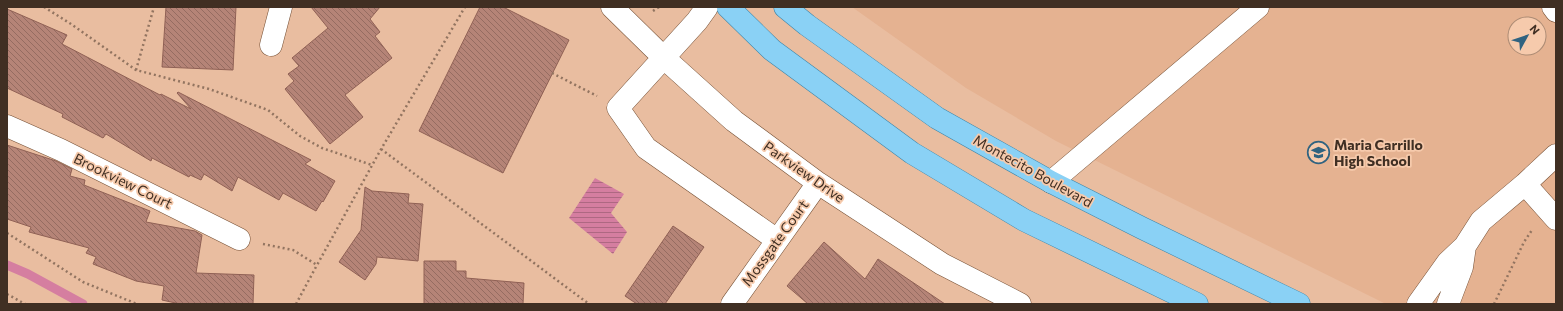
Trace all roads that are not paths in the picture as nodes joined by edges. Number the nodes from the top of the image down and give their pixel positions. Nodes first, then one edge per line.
1 (281, 7) edge
2 (612, 7) edge
3 (707, 7) edge
4 (728, 7) edge
5 (785, 7) edge
6 (1258, 7) edge
7 (1552, 7) edge
8 (1556, 11) edge
9 (271, 45) dead end
10 (663, 57) junction
11 (7, 126) edge
12 (1556, 156) edge
13 (1051, 182) junction
14 (818, 183) junction
15 (1525, 184) junction
16 (1556, 219) edge
17 (239, 239) road end
18 (777, 240) junction
19 (1465, 246) junction
20 (739, 302) edge
21 (1020, 304) edge
22 (1197, 304) edge
23 (1299, 304) edge
24 (1418, 304) edge
25 (1448, 304) edge

1 - 9 street
2 - 10 street, Parkview Drive
3 - 10 street
4 - 22 main road
5 - 13 main road, Montecito Boulevard
6 - 13 street
7 - 8 street
10 - 14 street, Parkview Drive
10 - 18 street
11 - 17 street, Brookview Court
12 - 15 street
13 - 23 main road, Montecito Boulevard
14 - 18 street, Mossgate Court
14 - 21 street, Parkview Drive
15 - 16 street
15 - 19 street
18 - 20 street, Mossgate Court
19 - 24 street
19 - 25 street

